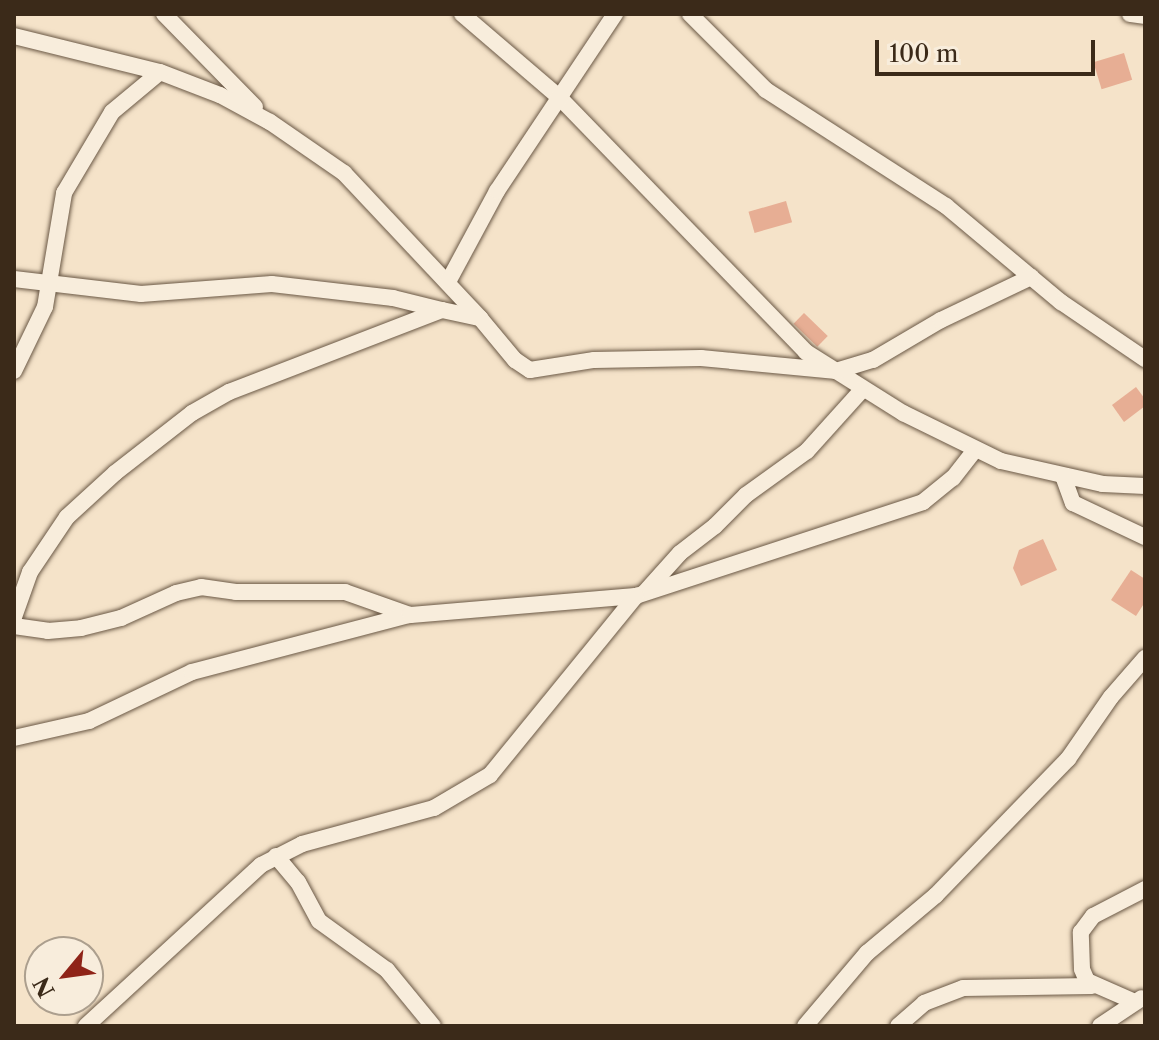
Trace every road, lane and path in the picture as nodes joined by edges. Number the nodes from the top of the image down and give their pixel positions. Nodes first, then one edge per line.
1 (164, 14) edge
2 (462, 14) edge
3 (615, 14) edge
4 (690, 14) edge
5 (1130, 14) edge
6 (1145, 16) edge
7 (477, 20) edge
8 (14, 36) edge
9 (160, 72) junction
10 (560, 98) junction
11 (270, 122) junction
12 (1031, 277) junction
13 (14, 279) edge
14 (448, 282) junction
15 (52, 283) junction
16 (442, 310) junction
17 (480, 318) junction
18 (1145, 359) edge
19 (14, 371) edge
20 (836, 371) junction
21 (862, 390) junction
22 (975, 450) junction
23 (1063, 476) junction
24 (1145, 486) edge
25 (1145, 537) edge
26 (640, 595) junction
27 (410, 615) junction
28 (14, 617) edge
29 (14, 626) edge
30 (1145, 658) edge
31 (14, 738) edge
32 (276, 856) junction
33 (1145, 889) edge
34 (1092, 986) junction
35 (1140, 999) edge
36 (86, 1026) edge
37 (433, 1026) edge
38 (805, 1026) edge
39 (898, 1026) edge
40 (1100, 1026) edge

1 - 11 street
2 - 7 street
3 - 10 street
4 - 12 street
5 - 6 street
7 - 10 street
8 - 9 street
9 - 11 street
9 - 15 street
10 - 14 street
10 - 20 street
11 - 14 street
12 - 18 street
12 - 20 street
13 - 15 street
14 - 17 street
15 - 16 street
15 - 19 street
16 - 17 street
16 - 28 street
17 - 20 street
20 - 21 street
21 - 22 street
21 - 26 street
22 - 23 street
22 - 26 street
23 - 24 street
23 - 25 street
26 - 27 street
26 - 32 street
27 - 29 street
27 - 31 street
30 - 38 street
32 - 36 street
32 - 37 street
33 - 34 street
34 - 35 street
34 - 39 street
35 - 40 street

